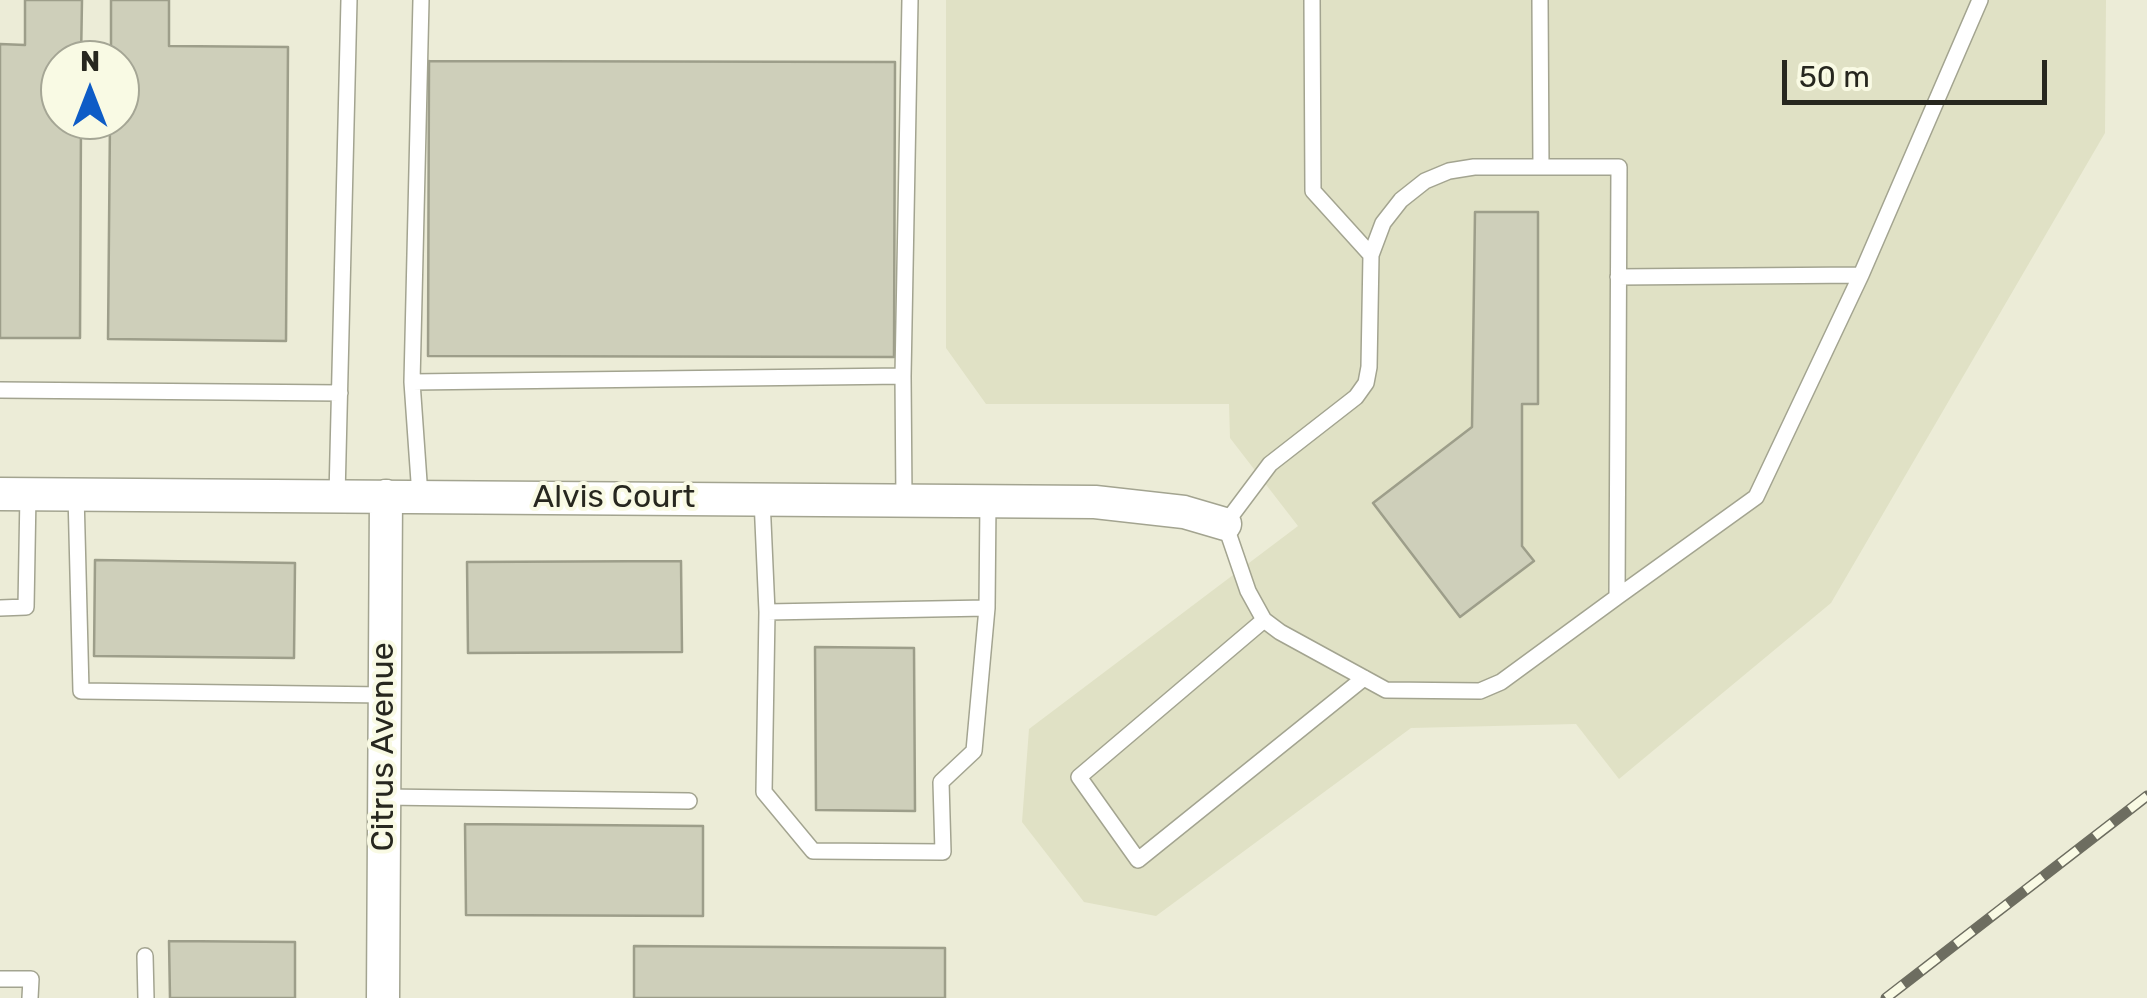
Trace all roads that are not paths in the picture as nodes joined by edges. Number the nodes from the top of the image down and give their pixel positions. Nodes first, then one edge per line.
1 (349, 0) edge
2 (421, 0) edge
3 (910, 0) edge
4 (1312, 0) edge
5 (1540, 0) edge
6 (1980, 0) edge
7 (1541, 167) junction
8 (1371, 255) junction
9 (1861, 274) junction
10 (1618, 277) junction
11 (903, 376) junction
12 (412, 382) junction
13 (0, 390) edge
14 (340, 393) junction
15 (14, 494) edge
16 (76, 494) junction
17 (337, 496) junction
18 (386, 496) junction
19 (420, 496) junction
20 (762, 499) junction
21 (904, 500) junction
22 (988, 501) junction
23 (1224, 524) junction
24 (1618, 597) junction
25 (0, 608) edge
26 (986, 608) junction
27 (767, 612) junction
28 (1264, 620) junction
29 (1364, 678) junction
30 (384, 695) junction
31 (384, 797) junction
32 (689, 801) dead end
33 (144, 956) dead end
34 (0, 978) edge
35 (30, 998) edge
36 (146, 998) edge
37 (382, 998) edge

1 - 14 lane
2 - 12 lane
3 - 11 lane
4 - 8 lane
5 - 7 lane
6 - 9 lane
7 - 8 lane
7 - 10 lane
8 - 23 lane
9 - 10 lane
9 - 24 lane
10 - 24 lane
11 - 12 lane
11 - 21 lane
12 - 19 lane
13 - 14 lane
14 - 17 lane
15 - 16 street, Alvis Court
15 - 25 lane
16 - 17 street, Alvis Court
16 - 30 lane
17 - 18 street, Alvis Court
18 - 19 street, Alvis Court
18 - 30 street, Citrus Avenue
19 - 20 street, Alvis Court
20 - 21 street, Alvis Court
20 - 27 lane
21 - 22 street, Alvis Court
22 - 23 street, Alvis Court
22 - 26 lane
23 - 28 lane
24 - 29 lane
26 - 27 lane
26 - 27 lane
28 - 29 lane
28 - 29 lane
30 - 31 street, Citrus Avenue
31 - 32 lane
31 - 37 street, Citrus Avenue
33 - 36 lane
34 - 35 lane

